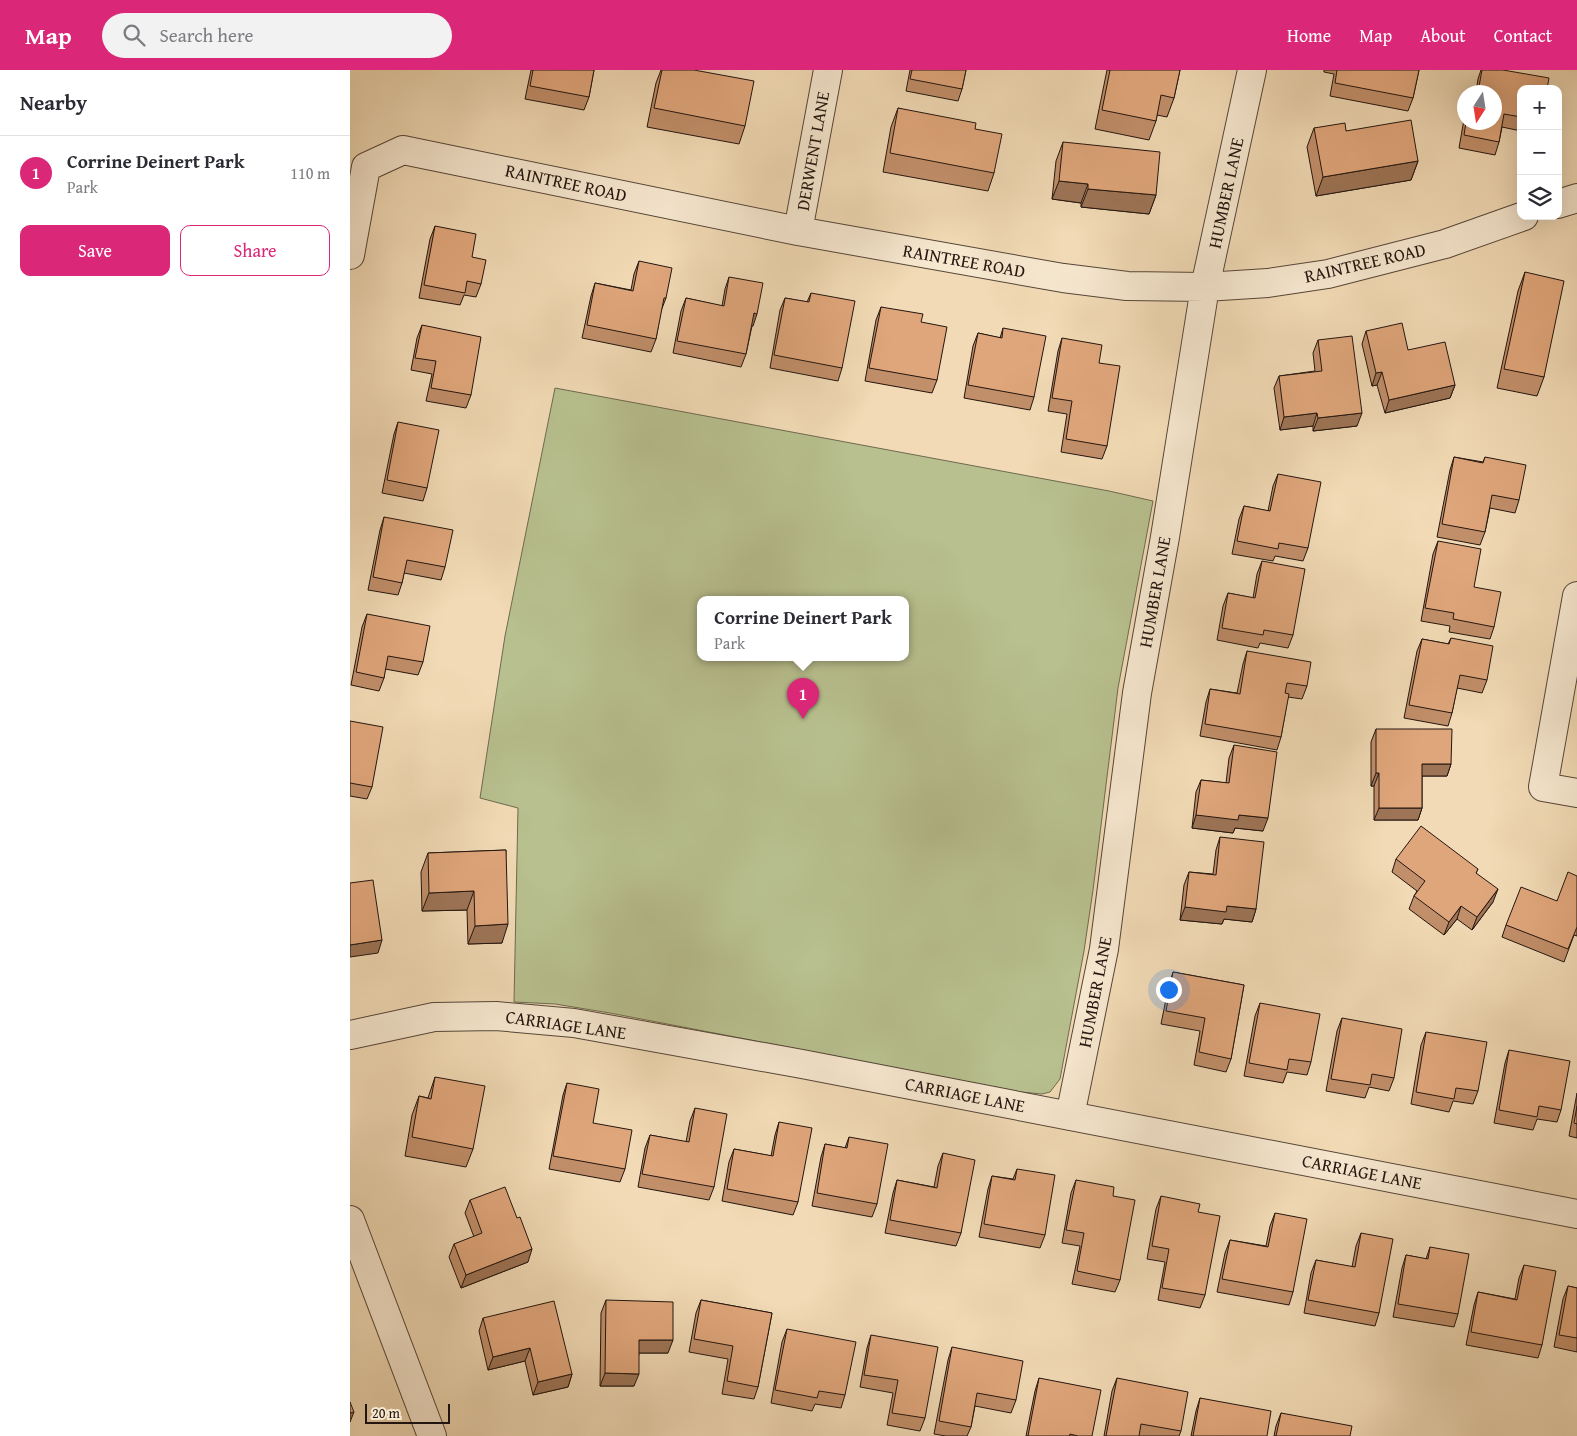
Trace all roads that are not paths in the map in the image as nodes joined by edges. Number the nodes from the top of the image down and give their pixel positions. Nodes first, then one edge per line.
1 (828, 70) edge
2 (1252, 70) edge
3 (1577, 198) edge
4 (1562, 203) edge
5 (1517, 218) edge
6 (798, 231) junction
7 (350, 255) edge
8 (1205, 287) junction
9 (1577, 596) edge
10 (1577, 793) edge
11 (350, 1035) edge
12 (1070, 1116) junction
13 (1577, 1214) edge
14 (350, 1220) edge
15 (432, 1436) edge

1 - 6 street, DERWENT LANE
2 - 8 street, HUMBER LANE
3 - 4 street
5 - 8 street, RAINTREE ROAD
6 - 7 street, RAINTREE ROAD
6 - 8 street, RAINTREE ROAD
8 - 12 street, HUMBER LANE
9 - 10 street
11 - 12 street, CARRIAGE LANE
12 - 13 street, CARRIAGE LANE
14 - 15 street

